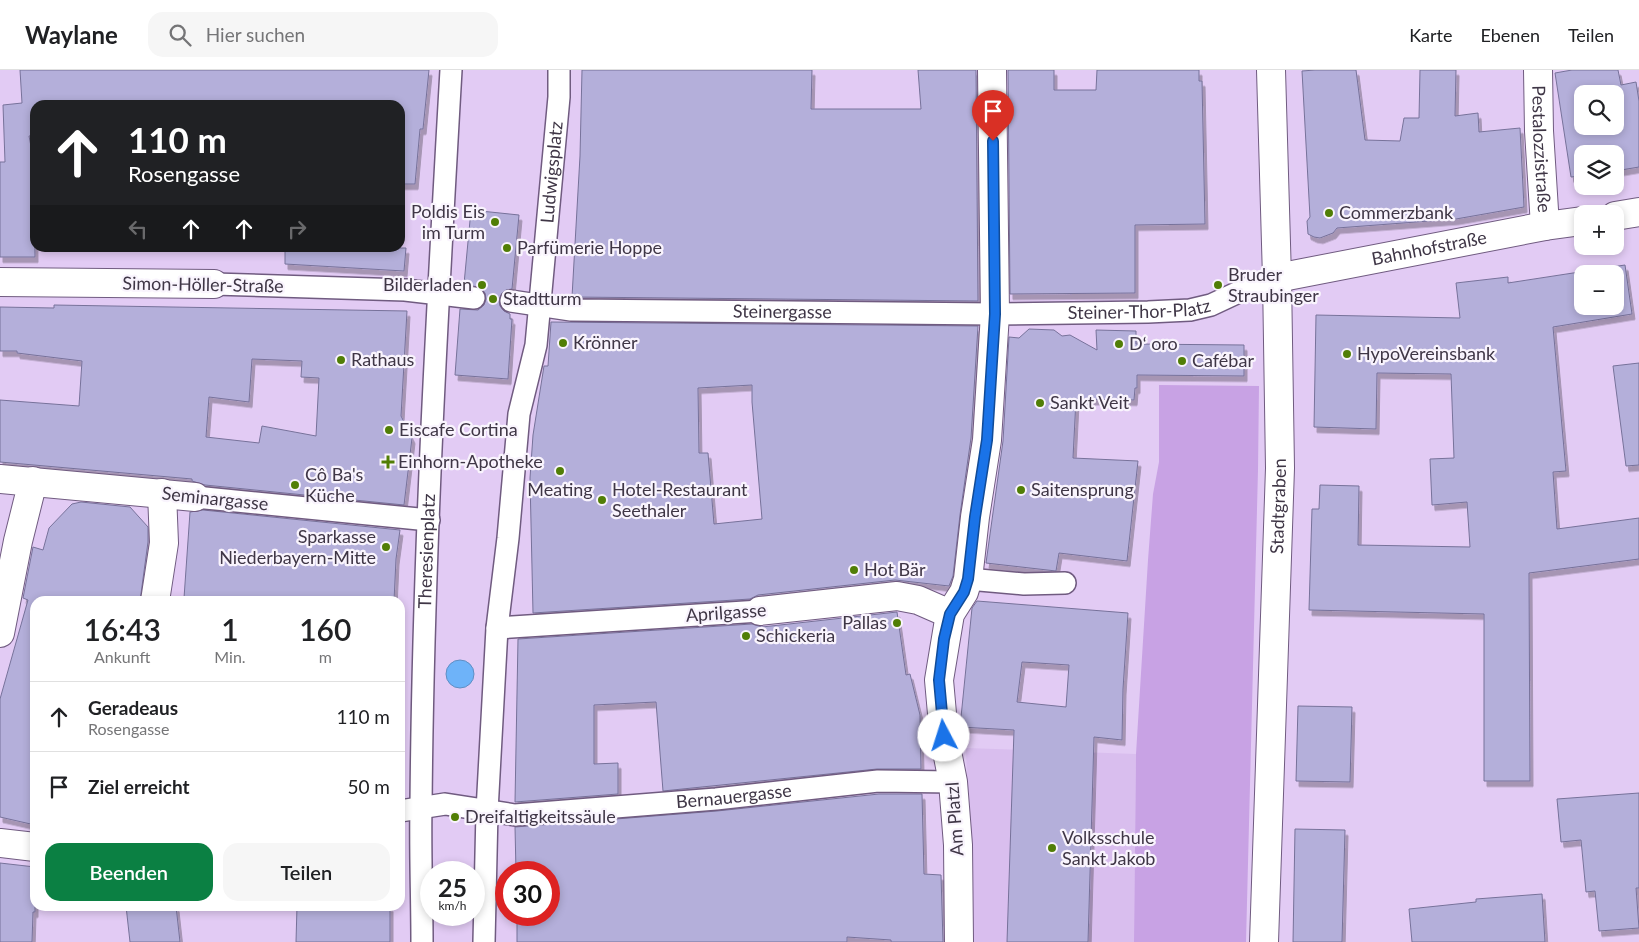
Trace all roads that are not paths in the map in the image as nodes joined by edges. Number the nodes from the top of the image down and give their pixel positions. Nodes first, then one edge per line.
1 (451, 70) edge
2 (559, 70) edge
3 (992, 70) edge
4 (1271, 70) edge
5 (1538, 70) edge
6 (1639, 212) edge
7 (1624, 214) edge
8 (1574, 222) edge
9 (1545, 226) junction
10 (1277, 278) junction
11 (0, 282) edge
12 (214, 284) joint
13 (438, 294) junction
14 (474, 298) dead end
15 (511, 301) dead end
16 (540, 305) junction
17 (995, 314) junction
18 (0, 479) edge
19 (32, 482) junction
20 (162, 493) junction
21 (195, 497) joint
22 (429, 520) junction
23 (968, 579) junction
24 (1065, 583) dead end
25 (156, 596) edge
26 (760, 611) joint
27 (950, 614) junction
28 (497, 628) junction
29 (0, 633) edge
30 (953, 782) junction
31 (410, 809) edge
32 (487, 811) junction
33 (0, 843) edge
34 (30, 846) edge
35 (422, 942) edge
36 (484, 942) edge
37 (959, 942) edge
38 (1264, 942) edge

1 - 13 street
2 - 16 street, Ludwigsplatz
3 - 17 street, Am Platzl
4 - 10 street, Stadtgraben
5 - 9 street, Pestalozzistraße
6 - 7 street
8 - 9 street, Bahnhofstraße
9 - 10 street, Bahnhofstraße
10 - 17 street, Steiner-Thor-Platz
10 - 38 street, Stadtgraben
11 - 12 street, Simon-Höller-Straße
12 - 13 street, Simon-Höller-Straße
13 - 14 street, Simon-Höller-Straße
13 - 22 street, Theresienplatz
15 - 16 street, Steinergasse
16 - 17 street, Steinergasse
16 - 28 street
17 - 23 street, Am Platzl
18 - 19 street, Seminargasse
19 - 20 street, Seminargasse
19 - 29 street
20 - 21 street, Seminargasse
20 - 25 street
21 - 22 street, Seminargasse
22 - 31 street, Theresienplatz
23 - 24 street
23 - 27 street, Am Platzl
26 - 27 street, Aprilgasse
26 - 28 street, Aprilgasse
27 - 30 street, Am Platzl
28 - 32 street
30 - 32 street, Bernauergasse
30 - 37 street, Am Platzl
31 - 32 street
31 - 35 street, Theresienplatz
32 - 36 street
33 - 34 street

